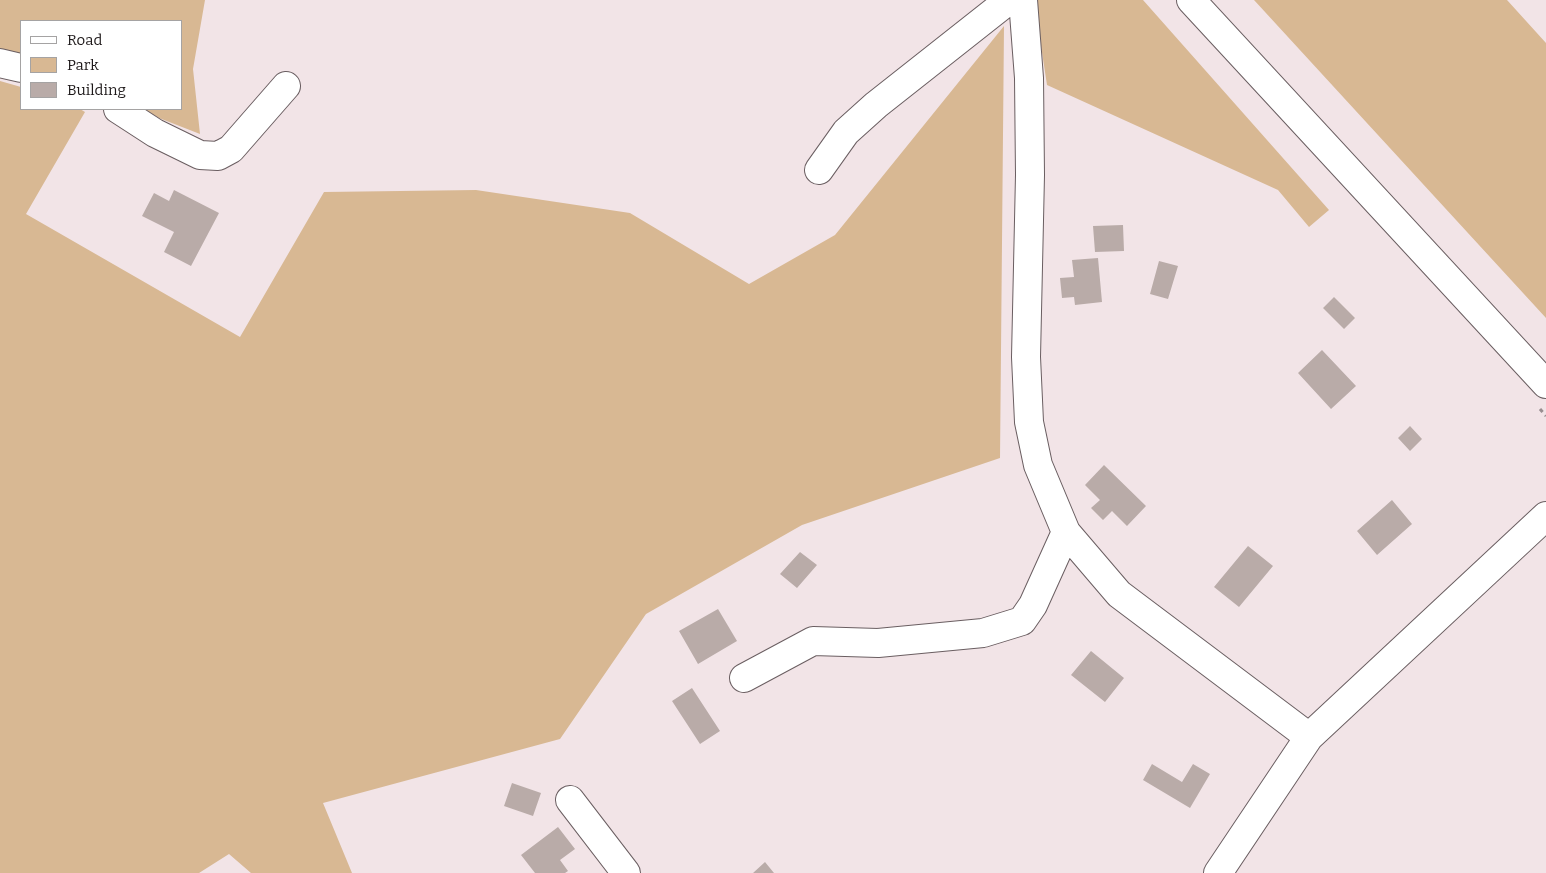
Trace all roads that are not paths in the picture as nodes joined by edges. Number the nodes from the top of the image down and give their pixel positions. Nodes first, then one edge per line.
1 (1009, 0) edge
2 (1023, 0) edge
3 (1191, 0) edge
4 (0, 62) edge
5 (20, 68) edge
6 (286, 86) dead end
7 (120, 110) edge
8 (819, 170) dead end
9 (1546, 384) edge
10 (1546, 516) edge
11 (1066, 532) junction
12 (744, 678) dead end
13 (1309, 737) junction
14 (570, 800) dead end
15 (626, 873) edge
16 (1218, 873) edge

1 - 8 street
2 - 11 street
3 - 9 street
4 - 5 street
6 - 7 street
10 - 13 street
11 - 12 street
11 - 13 street
13 - 16 street
14 - 15 street

